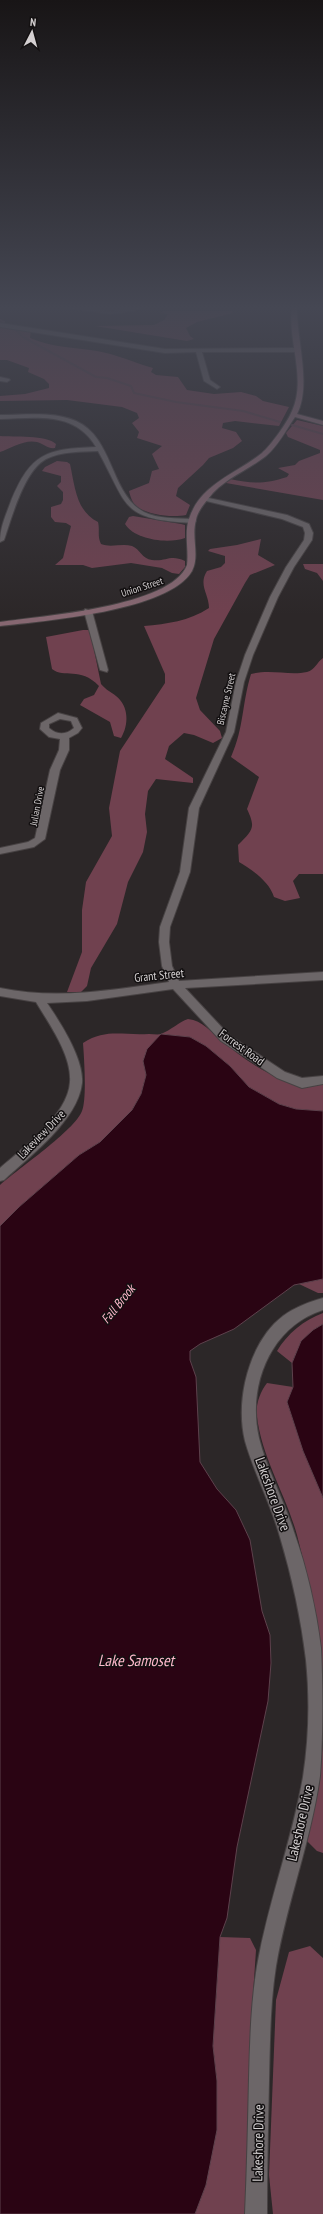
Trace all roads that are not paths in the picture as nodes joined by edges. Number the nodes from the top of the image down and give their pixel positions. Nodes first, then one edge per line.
1 (296, 409) edge
2 (294, 415) junction
3 (0, 417) edge
4 (323, 424) edge
5 (100, 449) junction
6 (204, 499) junction
7 (192, 521) junction
8 (0, 540) edge
9 (88, 611) junction
10 (0, 624) edge
11 (104, 670) dead end
12 (65, 736) dead end
13 (0, 851) edge
14 (323, 976) edge
15 (176, 985) junction
16 (0, 992) edge
17 (40, 1000) junction
18 (323, 1080) edge
19 (0, 1176) edge
20 (323, 1304) edge
21 (256, 2214) edge

1 - 2 street
2 - 4 street
2 - 6 street
3 - 5 street
5 - 7 street
5 - 8 street
6 - 7 street
6 - 15 street, Biscayne Street
7 - 9 street, Union Street
9 - 10 street, Union Street
9 - 11 street
12 - 13 street, Julian Drive
14 - 15 street, Grant Street
15 - 17 street, Grant Street
15 - 18 street, Forrest Road
16 - 17 street, Grant Street
17 - 19 street, Lakeview Drive
20 - 21 street, Lakeshore Drive

